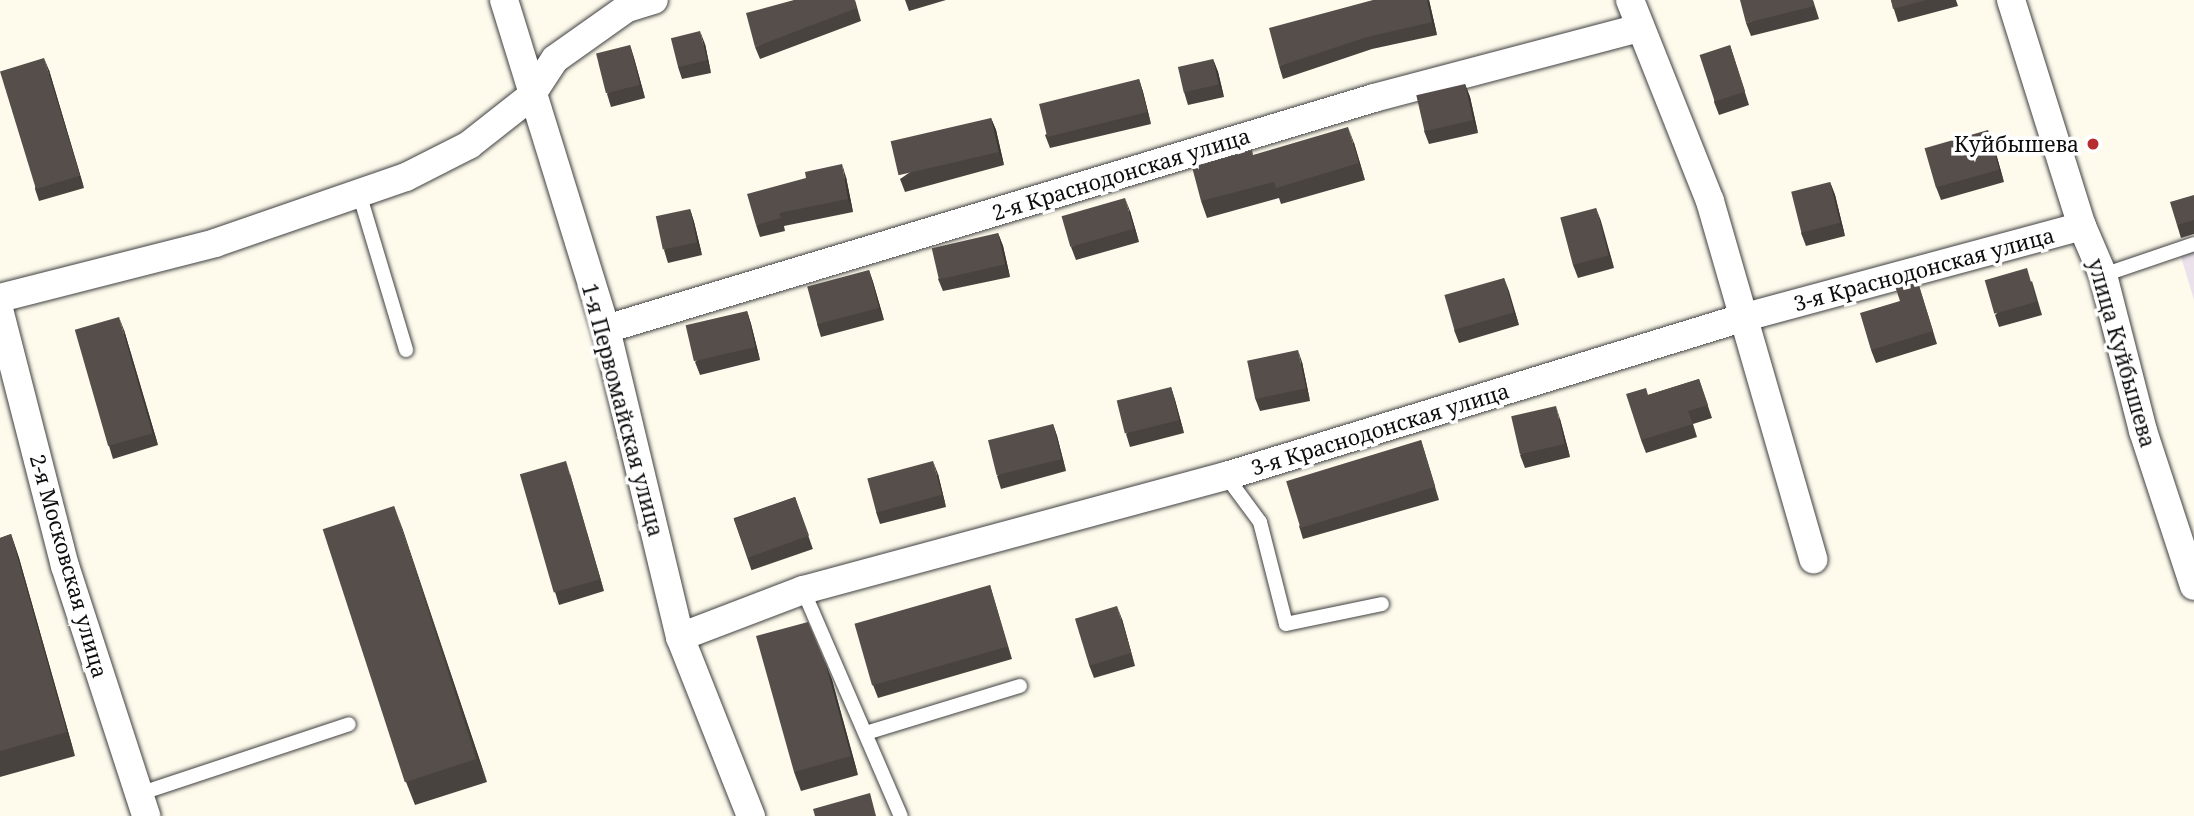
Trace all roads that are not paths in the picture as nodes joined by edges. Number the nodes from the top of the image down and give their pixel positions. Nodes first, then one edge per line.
1 (503, 0) edge
2 (654, 0) edge
3 (1630, 0) edge
4 (2011, 0) edge
5 (1639, 28) junction
6 (530, 97) junction
7 (359, 193) junction
8 (2082, 226) junction
9 (2194, 244) edge
10 (2103, 275) junction
11 (0, 298) edge
12 (0, 313) edge
13 (1745, 317) junction
14 (606, 329) junction
15 (406, 350) dead end
16 (1226, 476) junction
17 (1814, 559) dead end
18 (2194, 586) edge
19 (803, 590) junction
20 (1382, 604) dead end
21 (680, 637) junction
22 (1020, 686) dead end
23 (349, 724) dead end
24 (866, 733) junction
25 (143, 805) edge
26 (751, 816) edge
27 (901, 816) edge

1 - 6 street, 1-я Первомайская улица
2 - 6 street
3 - 5 street
4 - 8 street, улица Куйбышева
5 - 13 street
5 - 14 street, 2-я Краснодонская улица
6 - 7 street
6 - 14 street, 1-я Первомайская улица
7 - 11 street
7 - 15 lane
8 - 10 street, улица Куйбышева
8 - 13 street, 3-я Краснодонская улица
9 - 10 lane
10 - 18 street, улица Куйбышева
12 - 25 street, 2-я Московская улица
13 - 16 street, 3-я Краснодонская улица
13 - 17 street
14 - 21 street, 1-я Первомайская улица
16 - 19 street, 3-я Краснодонская улица
16 - 20 lane
19 - 21 street, 3-я Краснодонская улица
19 - 24 lane
21 - 26 street, 1-я Первомайская улица
22 - 24 lane
23 - 25 lane
24 - 27 lane

